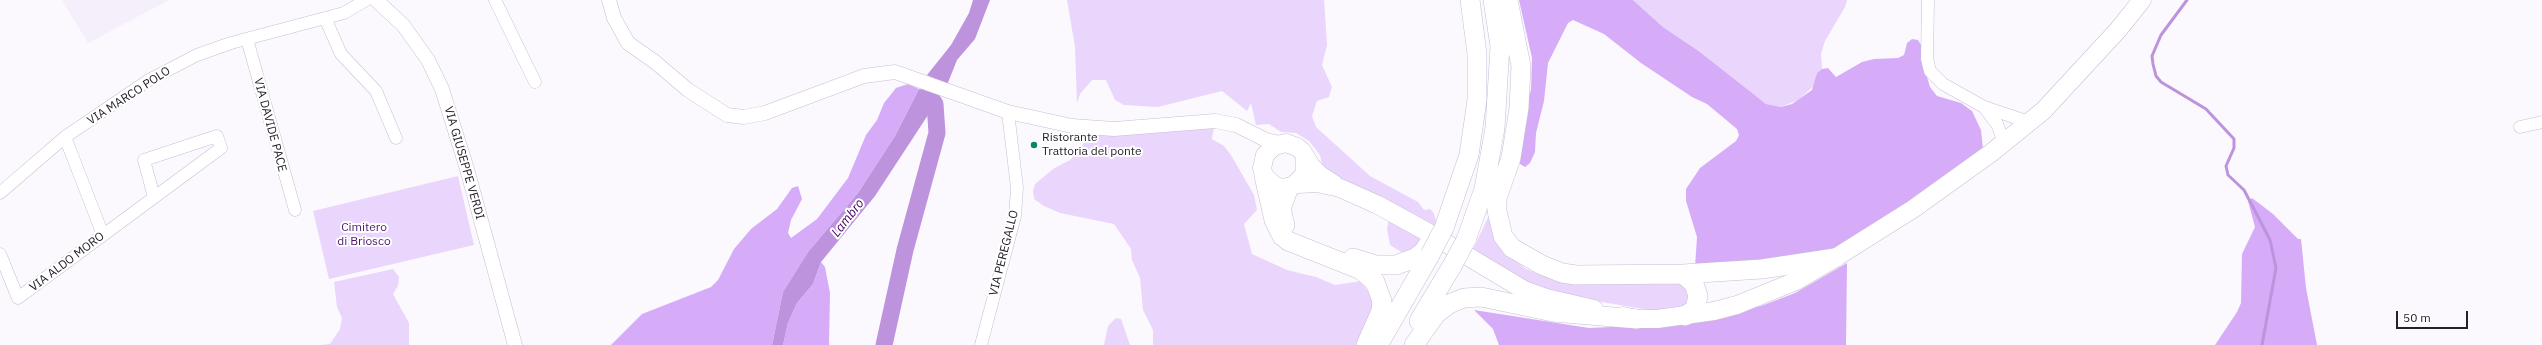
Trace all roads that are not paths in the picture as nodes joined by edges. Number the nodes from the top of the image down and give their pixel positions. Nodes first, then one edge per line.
1 (366, 0) edge
2 (376, 0) edge
3 (495, 0) edge
4 (609, 0) edge
5 (1463, 0) edge
6 (1470, 0) edge
7 (1493, 0) edge
8 (1508, 0) edge
9 (1928, 0) edge
10 (2142, 0) edge
11 (325, 18) junction
12 (247, 39) junction
13 (535, 82) dead end
14 (1984, 107) junction
15 (1008, 112) junction
16 (2029, 122) junction
17 (2542, 122) edge
18 (1236, 124) junction
19 (2520, 127) dead end
20 (65, 137) junction
21 (396, 138) dead end
22 (2004, 142) junction
23 (1280, 144) junction
24 (1305, 157) junction
25 (1263, 168) junction
26 (1293, 185) junction
27 (1340, 188) junction
28 (0, 193) edge
29 (154, 197) junction
30 (295, 210) dead end
31 (1441, 226) junction
32 (103, 235) junction
33 (1430, 248) junction
34 (0, 254) edge
35 (1835, 258) junction
36 (1683, 274) junction
37 (1685, 316) junction
38 (1637, 319) junction
39 (515, 345) edge
40 (981, 345) edge
41 (1366, 345) edge
42 (1379, 345) edge
43 (1406, 345) edge
44 (1414, 345) edge

1 - 11 street, VIA MARCO POLO
2 - 39 street, VIA GIUSEPPE VERDI
3 - 13 street
4 - 15 street
5 - 31 highway
6 - 31 highway
7 - 43 highway, bridge
8 - 36 highway
9 - 14 street
10 - 16 main road
11 - 12 street, VIA MARCO POLO
11 - 21 street
12 - 20 street, VIA MARCO POLO
12 - 30 street, VIA DAVIDE PACE
14 - 16 street
14 - 22 street
15 - 18 street
15 - 40 street, VIA PEREGALLO
16 - 22 main road
17 - 19 street
18 - 23 street
18 - 25 street
20 - 28 street, VIA MARCO POLO
20 - 32 street
22 - 35 main road
23 - 24 main road
23 - 25 main road
24 - 26 main road
24 - 27 main road
25 - 26 main road
25 - 41 highway
26 - 27 main road
26 - 33 highway
27 - 38 main road
29 - 29 street, VIA ALDO MORO
29 - 32 street, VIA ALDO MORO
31 - 33 highway, bridge
32 - 34 street, VIA ALDO MORO
33 - 42 highway
35 - 36 highway
35 - 37 main road
36 - 37 highway
37 - 38 main road
38 - 44 highway

